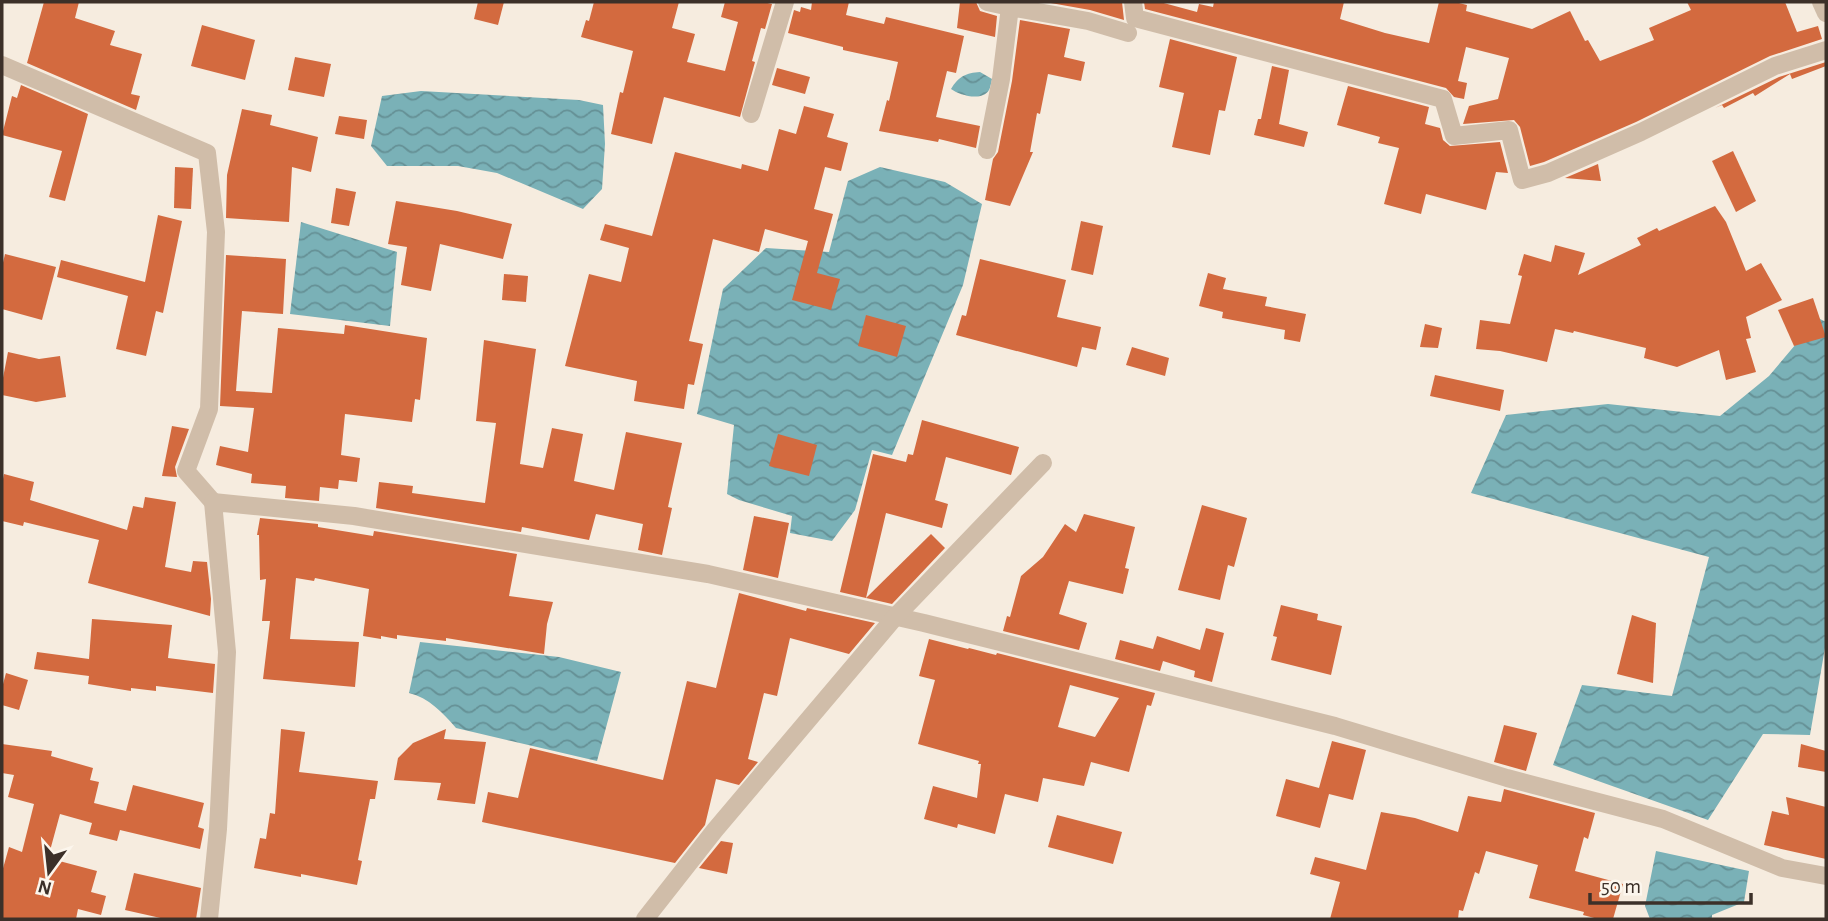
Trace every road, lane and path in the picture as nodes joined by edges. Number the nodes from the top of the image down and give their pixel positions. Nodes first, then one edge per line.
1 (785, 2) edge
2 (987, 2) edge
3 (1133, 2) edge
4 (1821, 2) edge
5 (1011, 4) edge
6 (1826, 13) edge
7 (1128, 33) dead end
8 (1826, 50) edge
9 (2, 65) edge
10 (751, 114) dead end
11 (987, 150) dead end
12 (1043, 463) dead end
13 (213, 502) junction
14 (896, 617) junction
15 (1826, 876) edge
16 (209, 919) edge
17 (645, 919) edge

1 - 10 street
2 - 5 street
3 - 8 street
4 - 6 street
5 - 7 street
5 - 11 street
9 - 13 street
12 - 14 street
13 - 14 street
13 - 16 street
14 - 15 street
14 - 17 street

